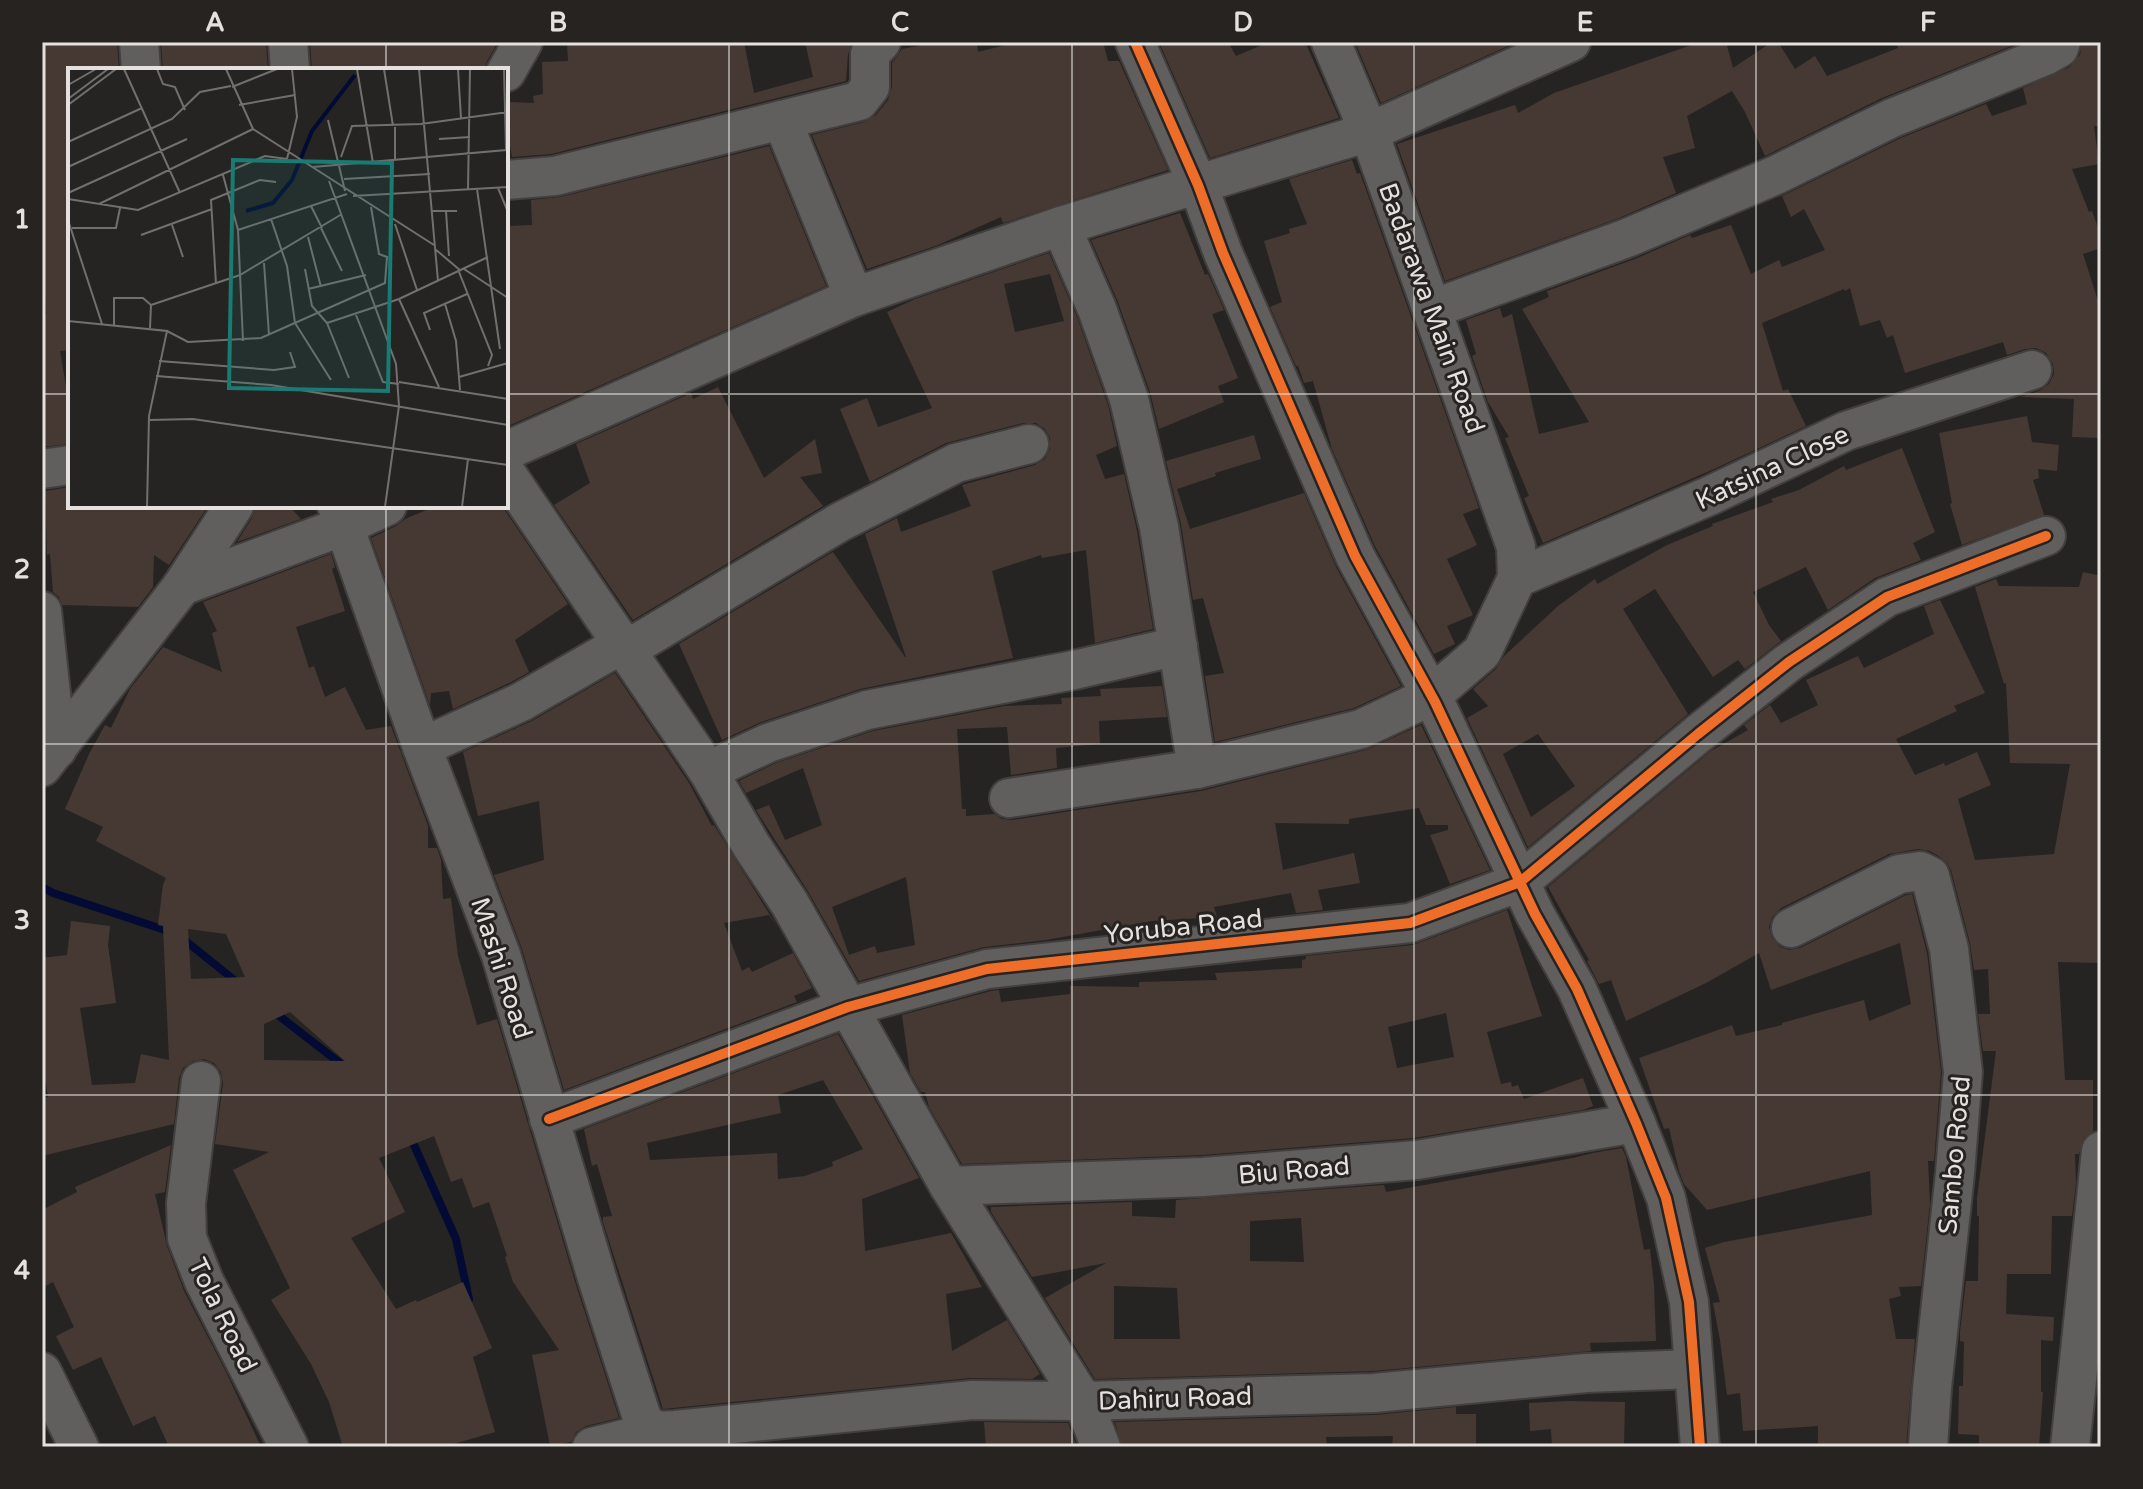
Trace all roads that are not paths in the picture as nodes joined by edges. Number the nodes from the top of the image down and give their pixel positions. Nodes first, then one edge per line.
1 (139, 42) edge
2 (288, 42) edge
3 (523, 42) edge
4 (881, 42) edge
5 (1135, 42) edge
6 (1331, 42) edge
7 (1571, 42) edge
8 (2061, 42) edge
9 (141, 68) edge
10 (290, 68) edge
11 (508, 68) edge
12 (782, 120) junction
13 (1369, 132) junction
14 (508, 180) edge
15 (1198, 185) junction
16 (1061, 226) junction
17 (854, 297) junction
18 (1432, 309) junction
19 (2032, 370) dead end
20 (1029, 444) dead end
21 (508, 450) edge
22 (68, 465) edge
23 (42, 469) edge
24 (508, 476) edge
25 (233, 508) edge
26 (378, 508) edge
27 (341, 516) edge
28 (2046, 536) dead end
29 (1517, 578) junction
30 (182, 586) junction
31 (42, 611) edge
32 (1178, 646) junction
33 (624, 647) junction
34 (1431, 696) junction
35 (422, 747) junction
36 (49, 758) edge
37 (1197, 769) junction
38 (708, 771) junction
39 (1009, 798) dead end
40 (1520, 882) junction
41 (1791, 928) dead end
42 (848, 1007) junction
43 (201, 1081) dead end
44 (549, 1119) junction
45 (1636, 1123) junction
46 (2101, 1151) edge
47 (949, 1186) junction
48 (1694, 1369) junction
49 (42, 1372) edge
50 (1083, 1401) junction
51 (656, 1431) junction
52 (79, 1447) edge
53 (289, 1447) edge
54 (592, 1447) edge
55 (1101, 1447) edge
56 (1700, 1447) edge
57 (1928, 1447) edge
58 (2070, 1447) edge

1 - 9 street
2 - 10 street
3 - 11 street
4 - 12 street
5 - 15 street
6 - 13 street, Badarawa Main Road
7 - 13 street
8 - 18 street
12 - 14 street
12 - 17 street
13 - 15 street
13 - 18 street, Badarawa Main Road
15 - 16 street
15 - 34 street
16 - 17 street
16 - 32 street
17 - 21 street
18 - 29 street, Badarawa Main Road
19 - 29 street, Katsina Close
20 - 33 street
22 - 23 street
24 - 33 street
25 - 30 street
26 - 27 street
27 - 30 street
27 - 35 street, Mashi Road
28 - 40 street, Yoruba Road
29 - 34 street
30 - 36 street
31 - 36 street
32 - 37 street
32 - 38 street
33 - 35 street
33 - 38 street
34 - 37 street
34 - 40 street
35 - 44 street, Mashi Road
37 - 39 street
38 - 42 street
40 - 42 street, Yoruba Road
40 - 45 street
41 - 57 street, Sambo Road
42 - 44 street, Yoruba Road
42 - 47 street
43 - 53 street, Tola Road
44 - 51 street, Mashi Road
45 - 47 street, Biu Road
45 - 48 street
46 - 58 street
47 - 50 street
48 - 50 street, Dahiru Road
48 - 56 street
49 - 52 street
50 - 51 street, Dahiru Road
50 - 55 street
51 - 54 street, Dahiru Road

